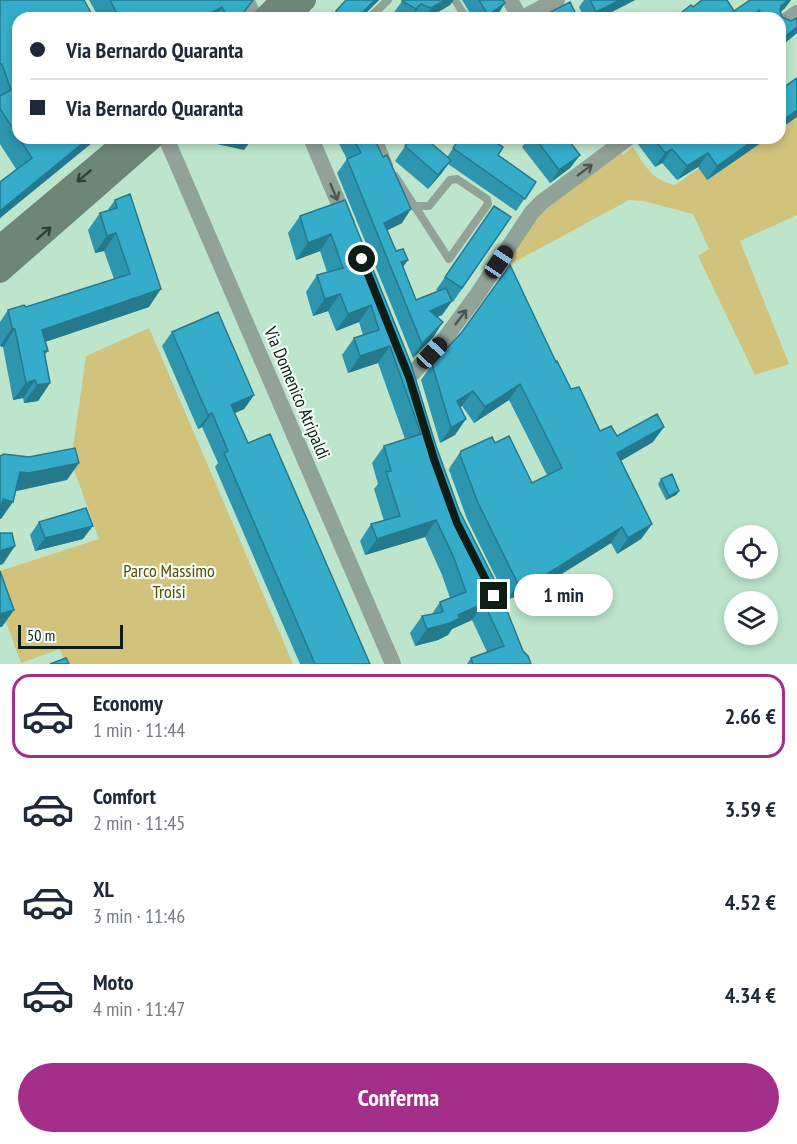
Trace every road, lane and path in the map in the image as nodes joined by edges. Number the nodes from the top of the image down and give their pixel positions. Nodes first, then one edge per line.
1 (282, 0) edge
2 (305, 0) edge
3 (388, 0) edge
4 (557, 0) edge
5 (270, 12) edge
6 (293, 12) edge
7 (375, 12) edge
8 (533, 12) edge
9 (122, 144) edge
10 (146, 144) edge
11 (168, 144) edge
12 (315, 144) edge
13 (380, 144) edge
14 (620, 144) edge
15 (414, 206) junction
16 (353, 238) edge
17 (0, 246) edge
18 (0, 272) edge
19 (400, 356) edge
20 (393, 664) edge

1 - 5 main road
2 - 6 main road
3 - 7 lane
4 - 8 street
9 -> 17 main road
18 -> 10 main road
11 - 20 street, Via Domenico Atripaldi
12 -> 16 street
13 - 15 lane
19 -> 14 street
15 - 15 lane

